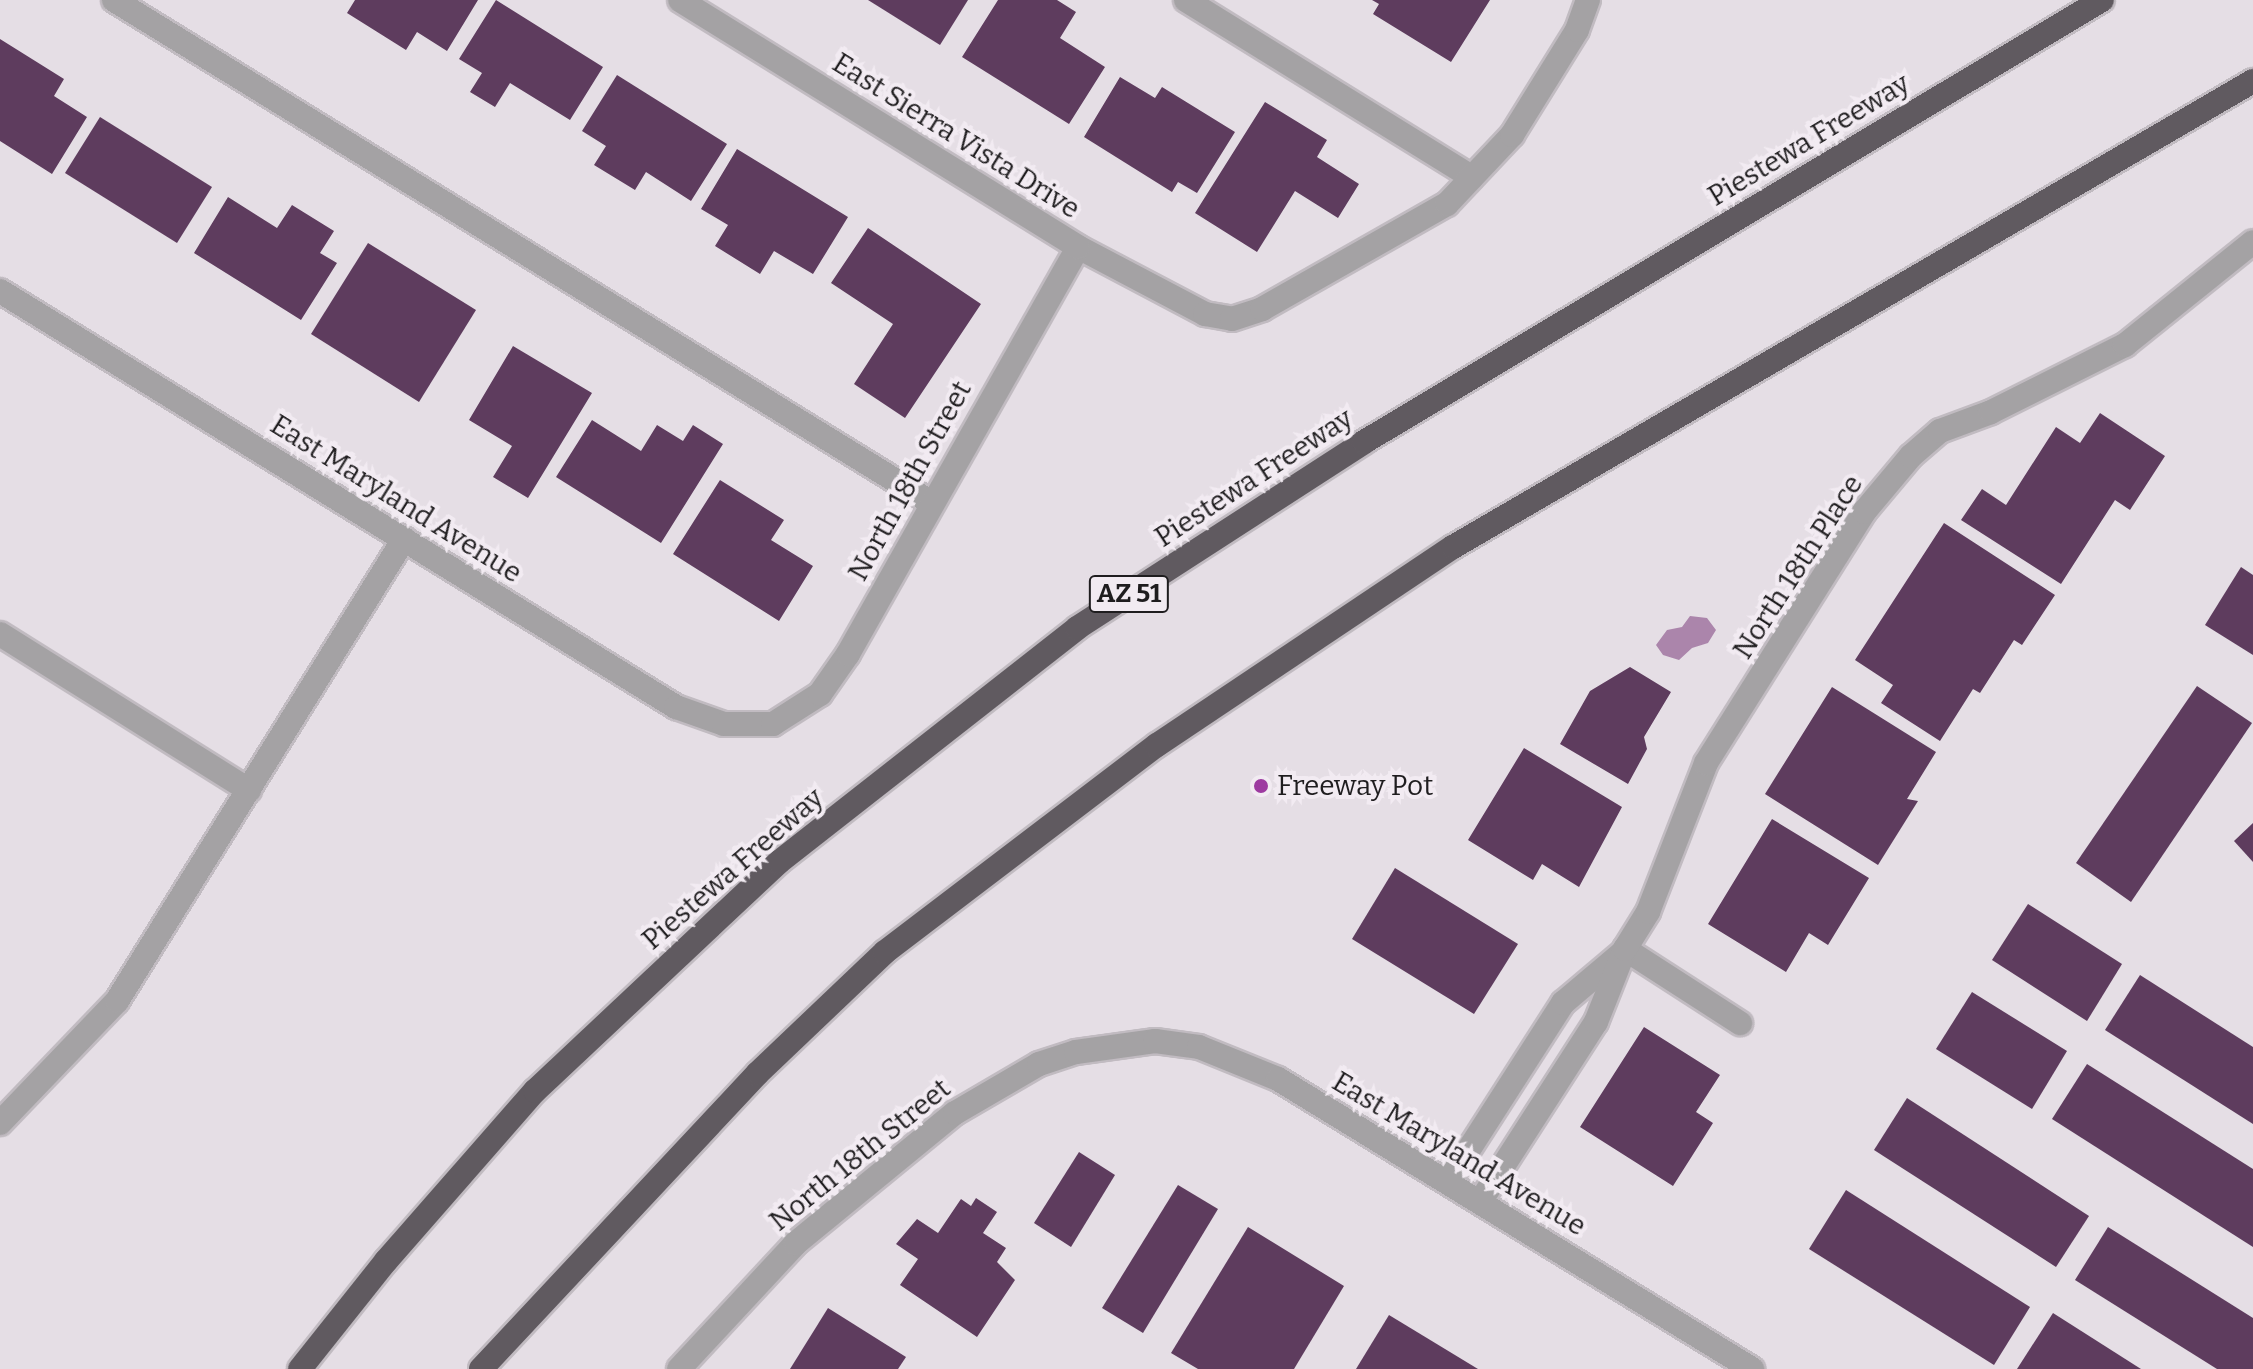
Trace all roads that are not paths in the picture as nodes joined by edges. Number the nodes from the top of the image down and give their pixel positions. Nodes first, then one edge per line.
1 (114, 0) edge
2 (680, 0) edge
3 (1186, 0) edge
4 (1588, 0) edge
5 (2102, 0) edge
6 (2253, 81) edge
7 (1472, 177) junction
8 (2253, 242) edge
9 (1078, 247) junction
10 (0, 291) edge
11 (932, 503) junction
12 (404, 539) junction
13 (0, 634) edge
14 (773, 724) joint
15 (249, 790) junction
16 (1625, 949) junction
17 (1740, 1023) dead end
18 (1115, 1044) joint
19 (0, 1123) edge
20 (1448, 1182) junction
21 (1480, 1202) junction
22 (300, 1369) edge
23 (481, 1369) edge
24 (679, 1369) edge
25 (1752, 1369) edge

1 - 11 street
2 - 9 street, East Sierra Vista Drive
3 - 7 street
4 - 7 street
5 - 22 highway, Piestewa Freeway / AZ 51
6 - 23 highway
7 - 9 street, East Sierra Vista Drive
8 - 16 street, North 18th Place
9 - 11 street, North 18th Street
10 - 12 street, East Maryland Avenue
11 - 14 street, North 18th Street
12 - 14 street, East Maryland Avenue
12 - 15 street
13 - 15 street
15 - 19 street
16 - 17 street
16 - 20 street, North 18th Place
16 - 21 street, North 18th Place
18 - 20 street, East Maryland Avenue
18 - 24 street, North 18th Street
20 - 21 street, East Maryland Avenue
21 - 25 street, East Maryland Avenue

